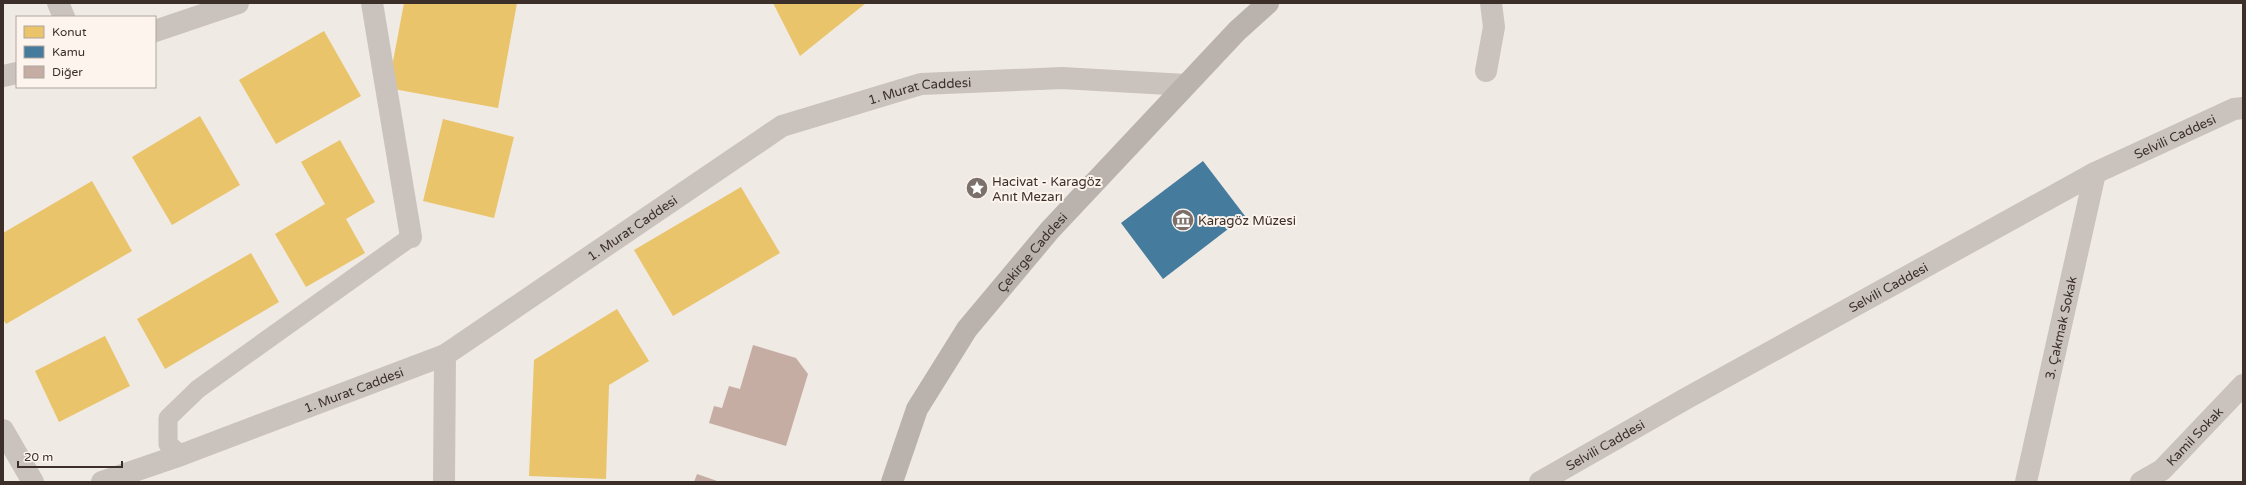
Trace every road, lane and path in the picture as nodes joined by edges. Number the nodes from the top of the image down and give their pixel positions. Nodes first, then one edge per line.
1 (58, 3) edge
2 (238, 3) edge
3 (372, 3) edge
4 (1268, 3) edge
5 (1491, 3) edge
6 (64, 16) edge
7 (156, 31) edge
8 (1486, 71) dead end
9 (16, 73) edge
10 (3, 76) edge
11 (1186, 86) junction
12 (2243, 108) edge
13 (2095, 173) junction
14 (411, 237) joint
15 (445, 356) junction
16 (2243, 385) edge
17 (3, 430) edge
18 (181, 454) junction
19 (33, 482) edge
20 (102, 482) edge
21 (444, 482) edge
22 (892, 482) edge
23 (1540, 482) edge
24 (2026, 482) edge
25 (2141, 482) edge

1 - 6 street
2 - 7 street
3 - 14 street
4 - 11 main road, Çekirge Caddesi
5 - 8 street
9 - 10 street
11 - 15 street, 1. Murat Caddesi
11 - 22 main road, Çekirge Caddesi
12 - 13 street, Selvili Caddesi
13 - 23 street, Selvili Caddesi
13 - 24 street, 3. Çakmak Sokak
14 - 18 lane
15 - 18 street, 1. Murat Caddesi
15 - 21 street
16 - 25 street, Kamil Sokak
17 - 19 street
18 - 20 street, 1. Murat Caddesi

